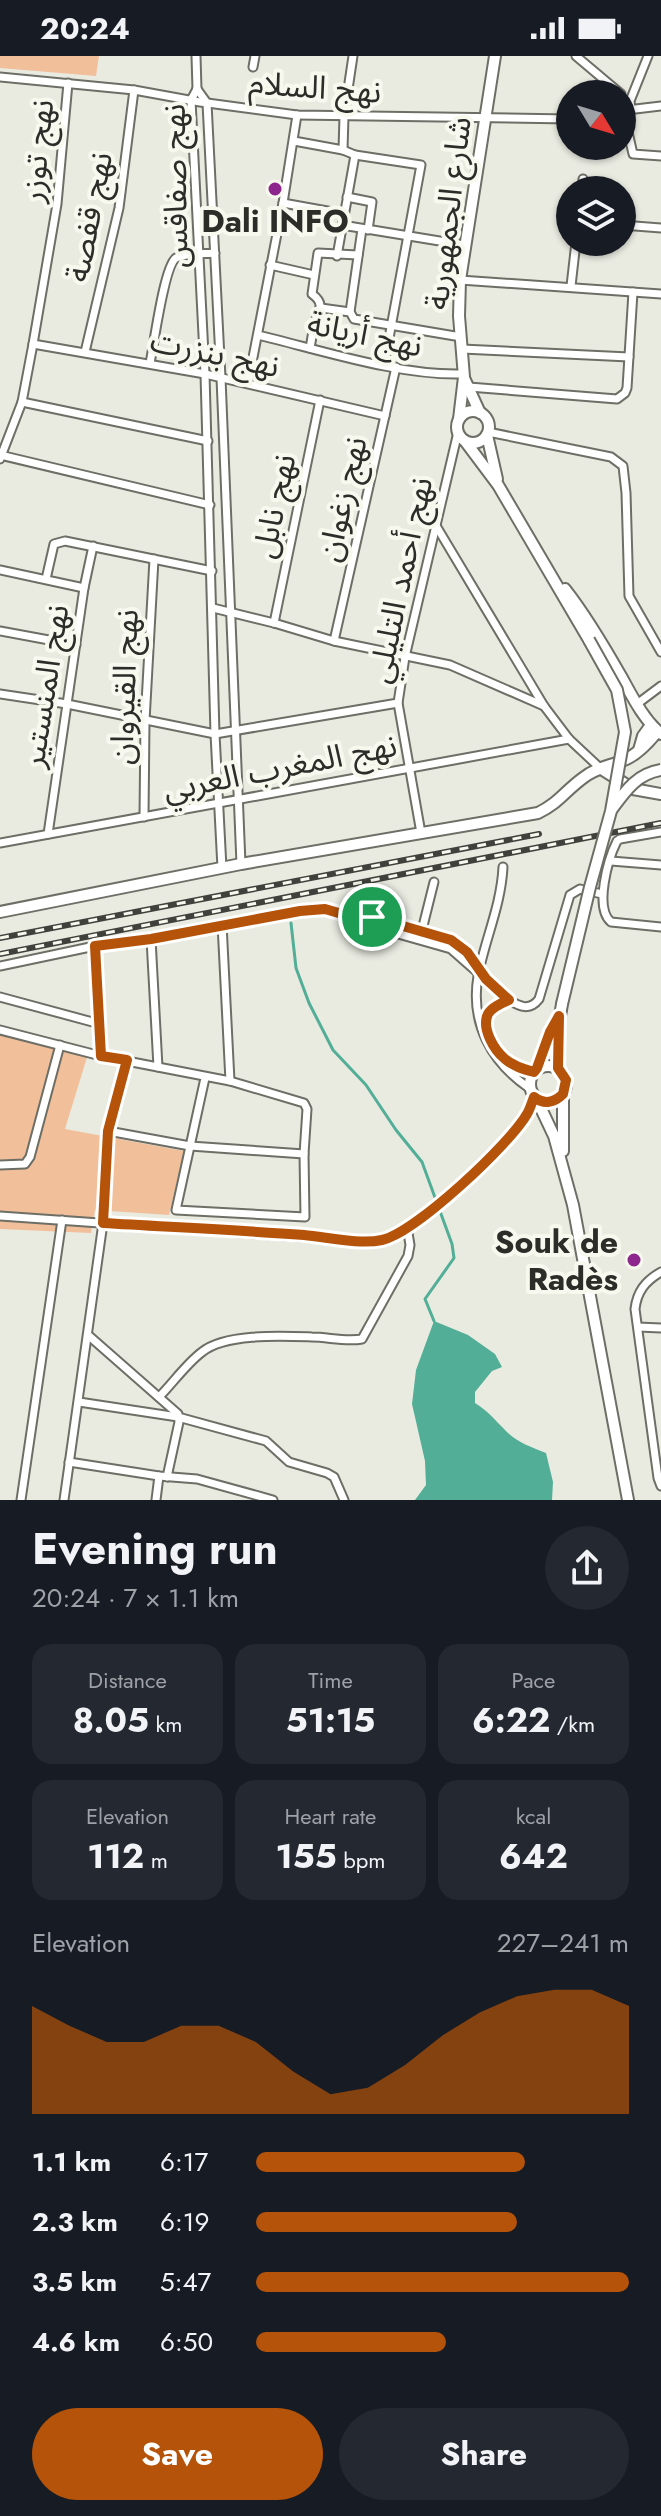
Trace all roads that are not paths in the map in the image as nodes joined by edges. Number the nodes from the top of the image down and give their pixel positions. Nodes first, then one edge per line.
1 (196, 56) edge
2 (255, 56) edge
3 (353, 56) edge
4 (495, 56) edge
5 (576, 56) edge
6 (648, 56) edge
7 (253, 67) dead end
8 (0, 77) edge
9 (605, 80) edge
10 (68, 83) junction
11 (636, 84) edge
12 (197, 89) junction
13 (134, 90) junction
14 (191, 100) junction
15 (207, 103) junction
16 (661, 106) edge
17 (636, 107) edge
18 (297, 115) junction
19 (344, 116) junction
20 (485, 118) junction
21 (556, 119) edge
22 (294, 141) junction
23 (343, 150) junction
24 (636, 154) edge
25 (355, 155) junction
26 (661, 156) edge
27 (347, 197) junction
28 (283, 203) junction
29 (344, 214) junction
30 (342, 225) junction
31 (636, 226) edge
32 (661, 228) edge
33 (365, 230) junction
34 (409, 237) junction
35 (464, 245) junction
36 (215, 253) junction
37 (199, 254) junction
38 (358, 255) junction
39 (337, 256) junction
40 (574, 256) edge
41 (270, 265) junction
42 (314, 275) junction
43 (460, 280) junction
44 (571, 286) junction
45 (633, 292) junction
46 (661, 294) edge
47 (321, 308) junction
48 (350, 312) junction
49 (392, 325) junction
50 (258, 335) junction
51 (461, 337) junction
52 (33, 344) junction
53 (310, 348) junction
54 (462, 349) junction
55 (85, 352) junction
56 (629, 357) junction
57 (150, 363) junction
58 (384, 365) junction
59 (396, 367) junction
60 (205, 374) junction
61 (221, 378) junction
62 (465, 379) junction
63 (248, 383) junction
64 (320, 400) junction
65 (22, 402) junction
66 (480, 413) junction
67 (385, 416) junction
68 (459, 419) junction
69 (458, 432) junction
70 (488, 433) junction
71 (208, 441) junction
72 (465, 441) junction
73 (0, 456) edge
74 (498, 485) junction
75 (210, 505) junction
76 (435, 524) junction
77 (93, 546) junction
78 (154, 559) junction
79 (544, 563) junction
80 (0, 570) edge
81 (212, 571) junction
82 (46, 579) junction
83 (84, 588) junction
84 (213, 608) junction
85 (230, 612) junction
86 (274, 623) junction
87 (0, 631) edge
88 (334, 641) junction
89 (76, 645) junction
90 (661, 652) edge
91 (405, 657) junction
92 (661, 686) edge
93 (0, 697) edge
94 (398, 703) junction
95 (67, 704) junction
96 (637, 704) junction
97 (544, 706) junction
98 (145, 721) junction
99 (237, 730) junction
100 (656, 730) edge
101 (215, 734) junction
102 (569, 739) junction
103 (409, 767) junction
104 (600, 768) junction
105 (661, 770) edge
106 (661, 794) edge
107 (238, 799) junction
108 (219, 803) junction
109 (611, 811) junction
110 (144, 817) junction
111 (661, 832) edge
112 (421, 833) junction
113 (48, 834) junction
114 (0, 843) edge
115 (611, 861) junction
116 (241, 864) junction
117 (661, 865) edge
118 (503, 867) dead end
119 (222, 868) junction
120 (434, 882) dead end
121 (602, 894) junction
122 (0, 912) edge
123 (222, 924) junction
124 (661, 927) edge
125 (421, 935) junction
126 (151, 939) junction
127 (95, 946) junction
128 (0, 966) edge
129 (482, 974) junction
130 (0, 997) edge
131 (509, 1000) junction
132 (559, 1016) junction
133 (100, 1024) junction
134 (0, 1030) edge
135 (60, 1045) junction
136 (101, 1056) junction
137 (127, 1060) junction
138 (158, 1067) junction
139 (558, 1068) junction
140 (535, 1070) junction
141 (205, 1078) junction
142 (230, 1081) junction
143 (563, 1094) junction
144 (534, 1095) junction
145 (108, 1131) junction
146 (190, 1146) junction
147 (304, 1154) junction
148 (0, 1165) edge
149 (563, 1165) junction
150 (0, 1216) edge
151 (62, 1220) junction
152 (103, 1223) junction
153 (407, 1227) junction
154 (661, 1272) edge
155 (638, 1327) junction
156 (661, 1328) edge
157 (88, 1335) junction
158 (159, 1397) junction
159 (79, 1402) junction
160 (178, 1417) junction
161 (650, 1422) junction
162 (661, 1422) edge
163 (69, 1462) junction
164 (163, 1476) junction
165 (661, 1486) edge
166 (21, 1500) edge
167 (64, 1500) edge
168 (156, 1500) edge
169 (273, 1500) edge
170 (344, 1500) edge
171 (628, 1500) edge

1 - 12 street
2 - 7 street
3 - 19 street
4 - 20 main road, شارع الجمهورية
5 - 9 street
6 - 11 street
8 - 10 street, نهج السلام
10 - 13 street, نهج السلام
10 - 52 street, نهج توزر
12 - 14 street, نهج صفاقس
12 - 15 street, نهج صفاقس
13 - 14 street, نهج السلام
13 - 55 street, نهج قفصة
14 - 15 street, نهج السلام
14 - 37 street, نهج صفاقس
15 - 18 street, نهج السلام
15 - 36 street, نهج صفاقس
16 - 17 street
18 - 19 street, نهج السلام
18 - 22 street
19 - 20 street, نهج السلام
19 - 23 street
20 - 21 street, نهج السلام
20 - 35 main road, شارع الجمهورية
22 - 23 street
22 - 28 street
23 - 25 street
24 - 26 street
25 - 27 street
25 - 34 street
27 - 29 street
27 - 33 street
28 - 29 street
28 - 41 street
29 - 30 street
30 - 33 street
30 - 39 street
31 - 32 street
33 - 34 street
33 - 38 street
34 - 35 street
34 - 49 street
35 - 43 main road, شارع الجمهورية
36 - 37 street
36 - 61 street, نهج صفاقس
37 - 57 street
37 - 60 street, نهج صفاقس
38 - 39 street
38 - 48 street
39 - 42 street
40 - 44 street
41 - 42 street
41 - 50 street
42 - 47 street
43 - 44 street
43 - 51 main road, شارع الجمهورية
44 - 45 street
45 - 46 street
45 - 56 street
47 - 48 street
47 - 53 street
48 - 49 street
49 - 51 street
49 - 58 street
50 - 53 street, نهج أريانة
50 - 63 street
51 - 54 main road, شارع الجمهورية
52 - 55 street, نهج بنزرت
52 - 65 street, نهج توزر
53 - 58 street, نهج أريانة
54 - 56 street
54 - 62 main road, شارع الجمهورية
55 - 57 street, نهج بنزرت
56 - 62 street, نهج أريانة
57 - 60 street, نهج بنزرت
58 - 59 street, نهج أريانة
59 - 62 street, نهج أريانة
59 - 67 street, نهج زغوان
60 - 61 street, نهج بنزرت
60 - 71 street, نهج صفاقس
61 - 63 street, نهج بنزرت
61 - 85 street, نهج صفاقس
62 - 66 main road
62 - 68 main road
63 - 64 street, نهج بنزرت
64 - 67 street, نهج بنزرت
64 - 86 street, نهج نابل
65 - 71 street
65 - 73 street, نهج توزر
66 - 68 main road
66 - 70 main road
67 - 88 street, نهج زغوان
68 - 69 main road
69 - 72 main road
69 - 76 street, نهج أحمد التليلي
70 - 72 main road
70 - 74 main road
70 - 90 street
71 - 75 street, نهج صفاقس
72 - 74 main road
73 - 75 street
74 - 79 main road
75 - 81 street, نهج صفاقس
76 - 91 street, نهج أحمد التليلي
76 - 97 street
77 - 78 street
77 - 82 street
77 - 83 street, نهج المنستير
78 - 81 street
78 - 98 street, نهج القيروان
79 - 96 main road
79 - 109 main road, bridge
80 - 82 street
81 - 84 street, نهج صفاقس
82 - 83 street
83 - 89 street, نهج المنستير
84 - 85 street
84 - 101 street, نهج صفاقس
85 - 86 street
85 - 99 street, نهج صفاقس
86 - 88 street
87 - 89 street
88 - 91 street
89 - 95 street, نهج المنستير
91 - 94 street, نهج أحمد التليلي
91 - 97 street
92 - 96 street
93 - 95 street
94 - 99 street
94 - 103 street, نهج أحمد التليلي
95 - 98 street
95 - 113 street, نهج المنستير
96 - 100 main road
97 - 102 street
98 - 101 street
98 - 110 street, نهج القيروان
99 - 101 street
99 - 107 street, نهج صفاقس
100 - 104 main road
101 - 108 street, نهج صفاقس
102 - 103 street, نهج المغرب العربي
102 - 104 street
103 - 107 street, نهج المغرب العربي
103 - 112 street, نهج أحمد التليلي
104 - 106 main road
104 - 112 main road
105 - 109 main road, bridge
107 - 108 street, نهج المغرب العربي
107 - 116 street, نهج صفاقس
108 - 110 street, نهج المغرب العربي
108 - 119 street, نهج صفاقس
109 - 132 main road, bridge
110 - 113 street, نهج المغرب العربي
111 - 115 street
112 - 116 main road
113 - 114 street, نهج المغرب العربي
115 - 117 street
115 - 121 street
116 - 119 main road
118 - 129 street
119 - 122 main road
120 - 125 street
121 - 124 street
121 - 131 street
123 - 125 street
123 - 126 street
123 - 142 street
125 - 129 street
126 - 127 street
126 - 138 street
127 - 128 street
127 - 133 street
129 - 131 street
129 - 144 street
130 - 133 street
131 - 140 street
132 - 139 main road
132 - 140 main road
133 - 136 street
134 - 135 street
135 - 136 street
135 - 148 street
136 - 137 street
137 - 138 street
137 - 145 street
138 - 141 street
139 - 140 main road
139 - 143 main road
140 - 144 main road
141 - 142 street
141 - 146 street
142 - 147 street
143 - 144 main road
143 - 149 main road
144 - 149 main road
144 - 153 street
145 - 146 street
145 - 152 street
146 - 147 street
146 - 147 street
149 - 171 main road
150 - 151 street
151 - 152 street
151 - 166 street
152 - 153 street
152 - 157 street
153 - 158 street
154 - 155 street
155 - 156 street
155 - 161 street
157 - 158 street
157 - 159 street
158 - 160 street
159 - 160 street
159 - 163 street
160 - 164 street
160 - 170 street
161 - 162 street
161 - 165 street
163 - 164 street
163 - 167 street
164 - 168 street
164 - 169 street

